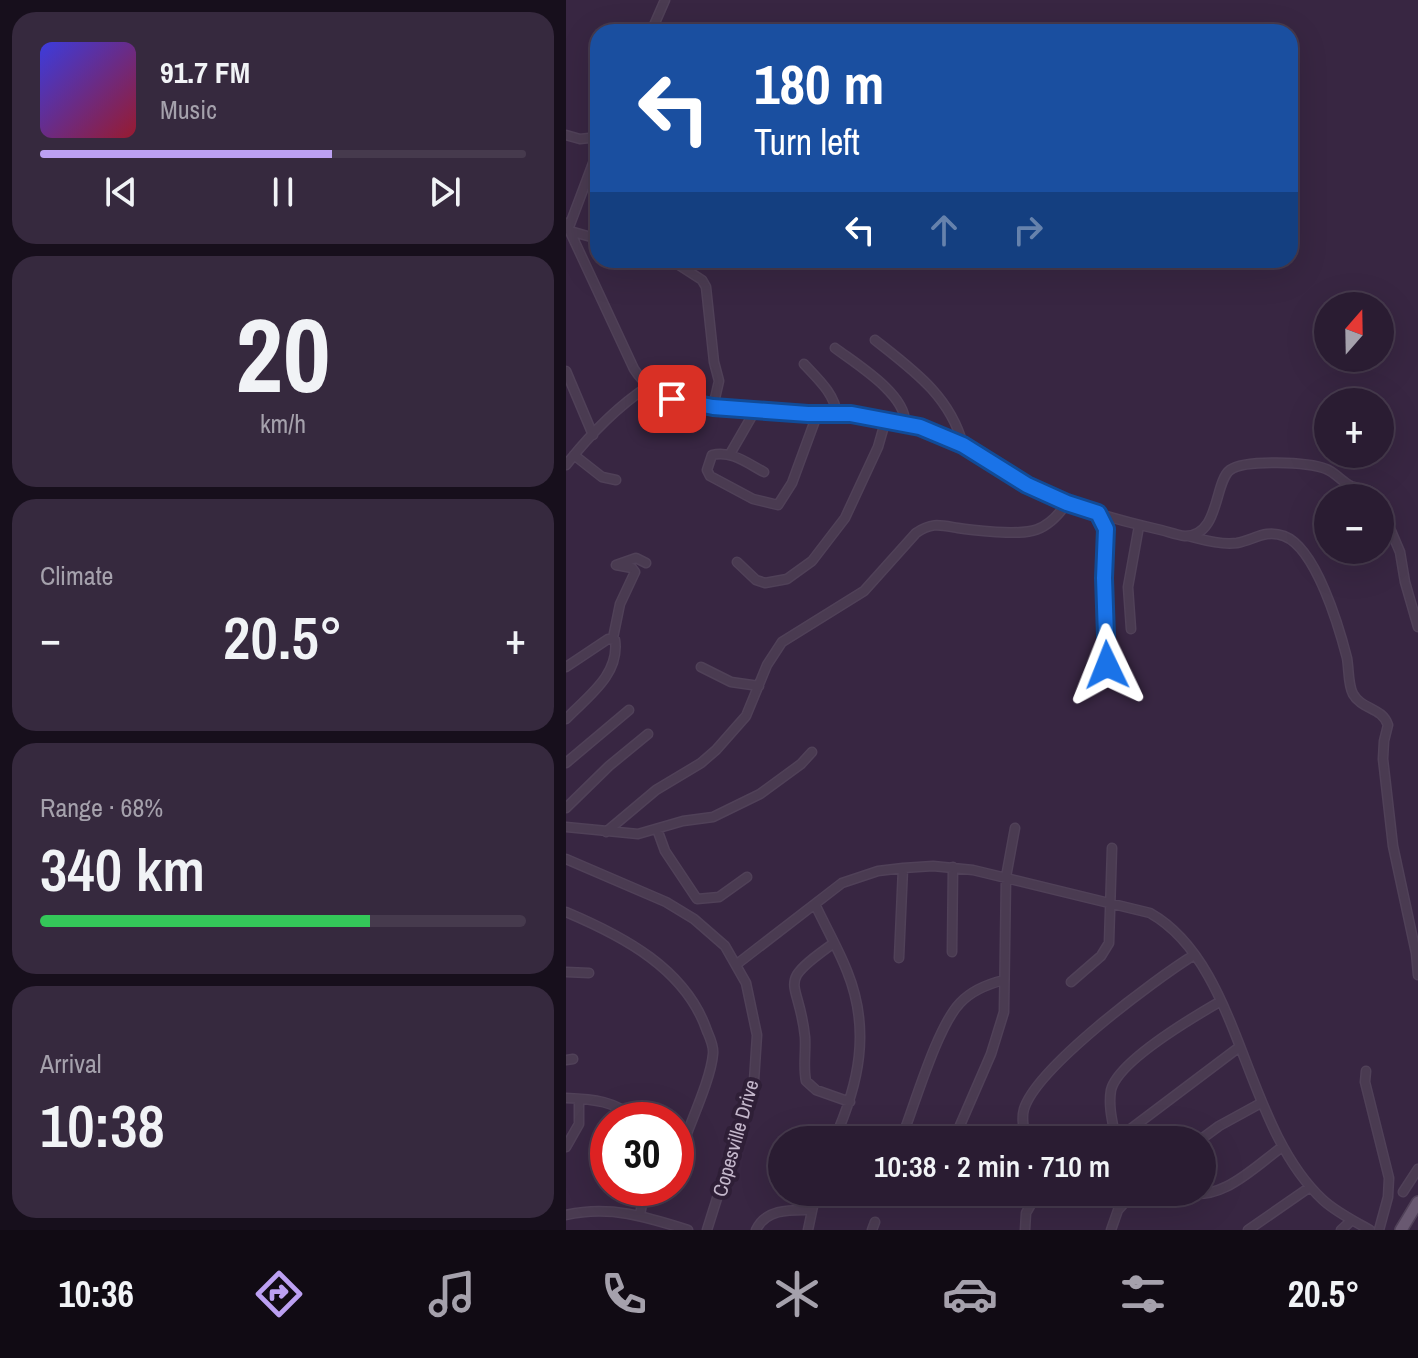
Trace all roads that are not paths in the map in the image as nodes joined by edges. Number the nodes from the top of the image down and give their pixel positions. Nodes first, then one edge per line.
1 (665, 0) edge
2 (654, 24) edge
3 (566, 135) edge
4 (590, 138) edge
5 (590, 171) edge
6 (568, 227) edge
7 (590, 236) edge
8 (683, 268) edge
9 (875, 340) dead end
10 (835, 348) dead end
11 (804, 364) dead end
12 (566, 371) edge
13 (647, 387) junction
14 (713, 407) junction
15 (756, 409) junction
16 (817, 415) junction
17 (837, 415) junction
18 (886, 419) junction
19 (905, 423) junction
20 (593, 435) junction
21 (963, 445) junction
22 (730, 454) junction
23 (574, 455) junction
24 (566, 465) edge
25 (764, 472) dead end
26 (616, 480) dead end
27 (1348, 484) edge
28 (1067, 503) junction
29 (1098, 513) junction
30 (1139, 526) junction
31 (1188, 536) junction
32 (1394, 538) edge
33 (737, 562) dead end
34 (646, 563) dead end
35 (1418, 627) edge
36 (1131, 629) dead end
37 (613, 638) junction
38 (1107, 665) dead end
39 (566, 667) edge
40 (701, 667) dead end
41 (759, 686) junction
42 (629, 710) dead end
43 (566, 719) edge
44 (648, 734) dead end
45 (812, 752) dead end
46 (566, 763) edge
47 (566, 808) edge
48 (566, 827) edge
49 (1015, 828) dead end
50 (657, 829) junction
51 (606, 832) junction
52 (1112, 848) dead end
53 (566, 859) edge
54 (953, 867) junction
55 (903, 868) junction
56 (747, 877) dead end
57 (1006, 877) junction
58 (1112, 903) junction
59 (815, 904) junction
60 (566, 912) edge
61 (834, 943) junction
62 (952, 952) dead end
63 (1194, 955) junction
64 (899, 958) dead end
65 (737, 964) junction
66 (566, 972) edge
67 (589, 973) dead end
68 (1418, 975) edge
69 (1004, 980) junction
70 (1071, 982) dead end
71 (1221, 1001) junction
72 (1238, 1048) junction
73 (1366, 1071) dead end
74 (566, 1098) edge
75 (579, 1099) junction
76 (598, 1102) edge
77 (850, 1102) junction
78 (1261, 1103) junction
79 (694, 1111) edge
80 (840, 1126) edge
81 (906, 1126) edge
82 (960, 1126) edge
83 (1024, 1126) edge
84 (1113, 1126) edge
85 (1135, 1126) edge
86 (1216, 1128) edge
87 (566, 1147) edge
88 (1282, 1147) junction
89 (1418, 1169) edge
90 (1310, 1187) junction
91 (1403, 1192) dead end
92 (1216, 1193) edge
93 (1418, 1202) edge
94 (642, 1206) edge
95 (813, 1206) edge
96 (1030, 1206) edge
97 (1122, 1206) edge
98 (812, 1210) junction
99 (566, 1215) edge
100 (640, 1215) junction
101 (1352, 1220) junction
102 (688, 1230) edge
103 (707, 1230) edge
104 (756, 1230) edge
105 (808, 1230) edge
106 (1025, 1230) edge
107 (1111, 1230) edge
108 (1248, 1230) edge
109 (1341, 1230) edge
110 (1370, 1230) edge
111 (1379, 1230) edge
112 (1401, 1230) edge

1 - 2 street
3 - 4 street
5 - 6 street
6 - 7 street
6 - 13 street
8 - 14 street
9 - 21 street
10 - 19 street
11 - 17 street
12 - 20 street
13 - 14 street
13 - 20 street
14 - 15 street
15 - 16 street
15 - 22 street
16 - 17 street
16 - 22 street
17 - 18 street
18 - 19 street
18 - 33 street
19 - 21 street
20 - 23 street
21 - 28 street
22 - 25 street
23 - 24 street
23 - 26 street
27 - 31 street
28 - 29 street
28 - 41 street
29 - 30 street
29 - 38 street
30 - 31 street
30 - 36 street
31 - 68 street
32 - 35 street
34 - 37 street
37 - 39 street
37 - 43 street
40 - 41 street
41 - 51 street
42 - 46 street
44 - 47 street
45 - 50 street
48 - 51 street
49 - 57 street
50 - 51 street
50 - 56 street
52 - 58 street
53 - 65 street, Copesville Drive
54 - 55 street
54 - 57 street
54 - 62 street
55 - 59 street
55 - 64 street
57 - 58 street
57 - 69 street
58 - 63 street
58 - 70 street
59 - 61 street
59 - 65 street
60 - 79 street
61 - 77 street
61 - 77 street
63 - 71 street
63 - 83 street
65 - 103 street, Copesville Drive
66 - 67 street
69 - 81 street
69 - 82 street
71 - 72 street
71 - 84 street
72 - 78 street
72 - 85 street
73 - 111 street
74 - 75 street
75 - 76 street
75 - 87 street
77 - 80 street
78 - 86 street
78 - 88 street
88 - 90 street
88 - 92 street
89 - 91 street
90 - 101 street
90 - 108 street
93 - 112 main road
94 - 100 street
95 - 98 street
96 - 106 street
97 - 107 street
98 - 104 street
98 - 105 street
99 - 100 street
100 - 102 street
101 - 109 street
101 - 110 street

